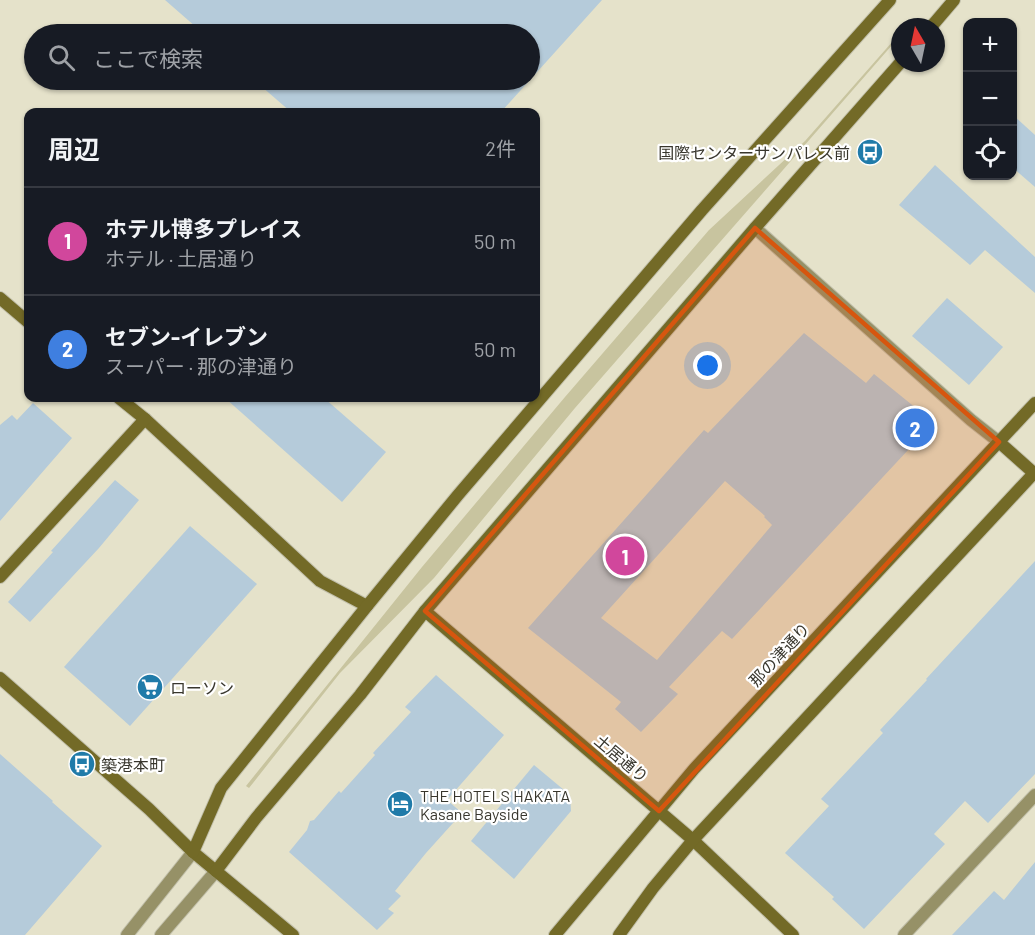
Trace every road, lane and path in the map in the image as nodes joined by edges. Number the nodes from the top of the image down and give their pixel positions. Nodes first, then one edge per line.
1 (890, 0) edge
2 (954, 0) edge
3 (939, 18) edge
4 (892, 72) edge
5 (755, 228) junction
6 (0, 298) edge
7 (24, 319) edge
8 (540, 399) edge
9 (124, 402) edge
10 (538, 402) edge
11 (1035, 404) edge
12 (145, 419) junction
13 (999, 442) junction
14 (1035, 473) edge
15 (0, 577) edge
16 (367, 606) junction
17 (425, 611) junction
18 (0, 678) edge
19 (1035, 795) edge
20 (659, 811) junction
21 (693, 840) junction
22 (193, 852) junction
23 (216, 870) junction
24 (127, 935) edge
25 (161, 935) edge
26 (293, 935) edge
27 (555, 935) edge
28 (619, 935) edge
29 (793, 935) edge
30 (904, 935) edge

1 - 8 street
2 - 3 street
4 - 5 street
5 - 13 street
5 - 17 street
6 - 7 street
9 - 12 street
10 - 16 street
11 - 13 street, 那の津通り
12 - 15 street
12 - 16 street
13 - 14 street
13 - 20 street, 那の津通り
14 - 21 street
16 - 22 street
17 - 20 street, 土居通り
17 - 23 street
18 - 22 street
19 - 30 street
20 - 21 street, 土居通り
20 - 27 street, 那の津通り
21 - 28 street
21 - 29 street, 土居通り
22 - 23 street
22 - 24 street
23 - 25 street
23 - 26 street

